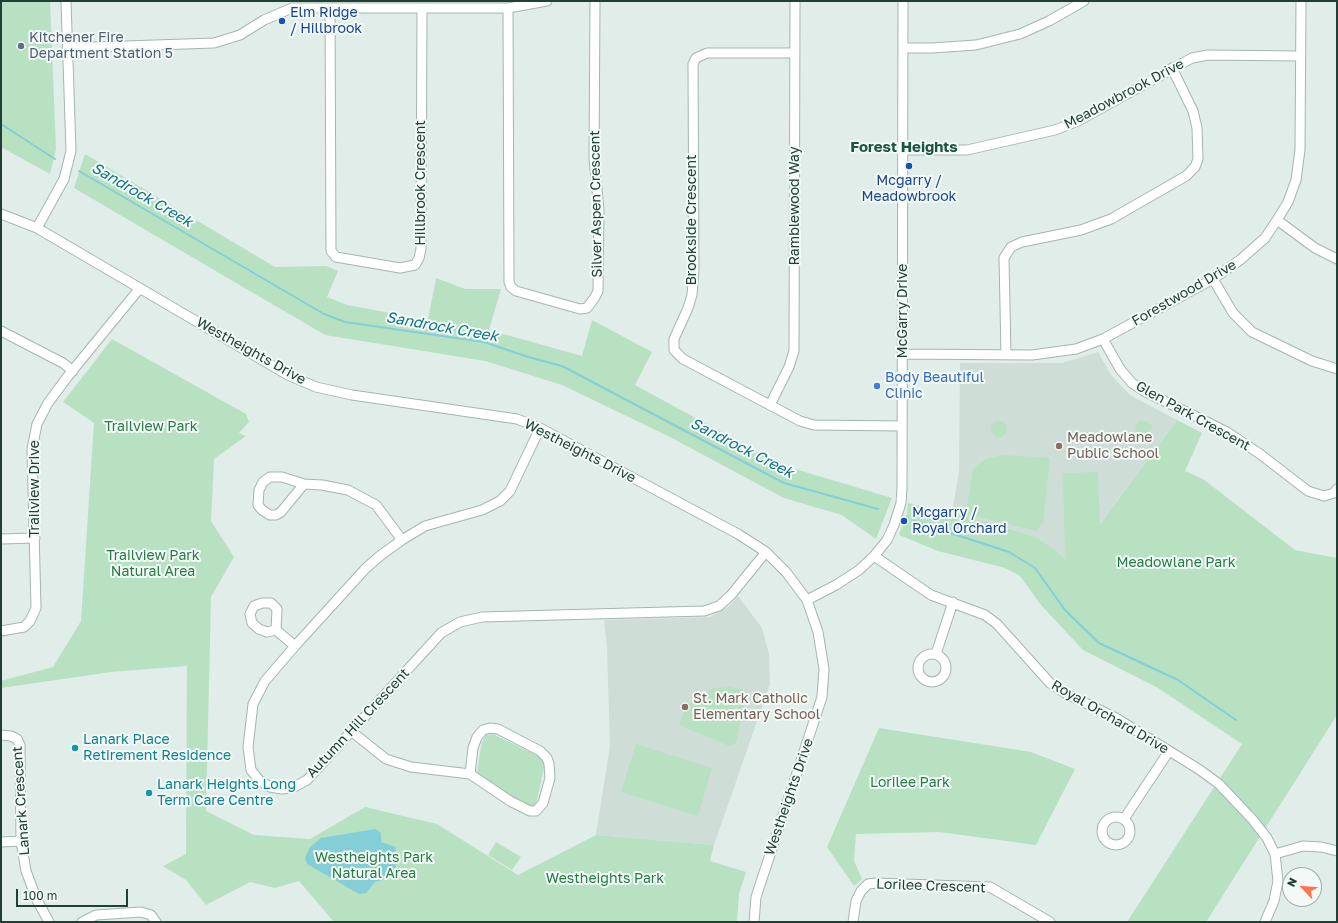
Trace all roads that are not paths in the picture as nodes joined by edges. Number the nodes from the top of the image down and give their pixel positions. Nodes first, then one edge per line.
1 (66, 1) edge
2 (547, 1) edge
3 (595, 1) edge
4 (795, 1) edge
5 (903, 1) edge
6 (1084, 1) edge
7 (1301, 1) edge
8 (466, 5) edge
9 (330, 8) junction
10 (422, 8) junction
11 (508, 8) junction
12 (67, 48) junction
13 (903, 48) junction
14 (795, 53) junction
15 (1299, 56) junction
16 (1172, 68) junction
17 (903, 150) junction
18 (1, 214) edge
19 (1278, 220) junction
20 (37, 228) junction
21 (1337, 259) edge
22 (1213, 279) junction
23 (140, 288) junction
24 (1, 331) edge
25 (1103, 339) junction
26 (902, 354) junction
27 (1006, 355) junction
28 (1337, 369) edge
29 (73, 371) junction
30 (770, 405) junction
31 (902, 426) junction
32 (540, 428) junction
33 (304, 484) junction
34 (1337, 489) edge
35 (35, 538) junction
36 (1, 539) edge
37 (402, 540) junction
38 (766, 552) junction
39 (874, 556) junction
40 (807, 600) junction
41 (953, 602) junction
42 (276, 630) dead end
43 (1, 631) edge
44 (295, 646) junction
45 (936, 654) dead end
46 (351, 731) junction
47 (1, 735) edge
48 (1169, 751) junction
49 (470, 774) junction
50 (1124, 819) dead end
51 (20, 841) junction
52 (1, 842) edge
53 (1337, 851) edge
54 (1275, 854) junction
55 (1268, 921) edge
56 (49, 922) edge
57 (82, 922) edge
58 (156, 922) edge
59 (754, 922) edge
60 (853, 922) edge
61 (1050, 922) edge

1 - 12 street
2 - 11 street
3 - 11 street, Silver Aspen Crescent
4 - 14 street, Ramblewood Way
5 - 13 street, McGarry Drive
6 - 13 street
7 - 15 street, Forestwood Drive
8 - 10 street
8 - 11 street
9 - 10 street
9 - 10 street, Hillbrook Crescent
9 - 12 street
12 - 20 street
13 - 17 street, McGarry Drive
14 - 30 street, Ramblewood Way
14 - 30 street, Brookside Crescent
15 - 16 street, Meadowbrook Drive
15 - 19 street, Forestwood Drive
16 - 17 street, Meadowbrook Drive
16 - 27 street
17 - 26 street, McGarry Drive
18 - 20 street, Westheights Drive
19 - 21 street
19 - 22 street, Forestwood Drive
20 - 23 street, Westheights Drive
22 - 25 street, Forestwood Drive
22 - 28 street
23 - 29 street, Trailview Drive
23 - 32 street, Westheights Drive
24 - 29 street
25 - 27 street, Forestwood Drive
25 - 34 street, Glen Park Crescent
26 - 27 street, Forestwood Drive
26 - 31 street, McGarry Drive
29 - 35 street, Trailview Drive
30 - 31 street, Brookside Crescent
31 - 39 street, McGarry Drive
32 - 37 street, Autumn Hill Crescent
32 - 38 street, Westheights Drive
33 - 33 street
33 - 37 street
35 - 36 street
35 - 43 street, Trailview Drive
37 - 44 street, Autumn Hill Crescent
38 - 40 street, Westheights Drive
38 - 46 street, Autumn Hill Crescent
39 - 40 street, McGarry Drive
39 - 41 street, Royal Orchard Drive
40 - 59 street, Westheights Drive
41 - 45 street
41 - 48 street, Royal Orchard Drive
42 - 44 street
44 - 46 street, Autumn Hill Crescent
46 - 49 street
47 - 51 street, Lanark Crescent
48 - 50 street
48 - 54 street, Royal Orchard Drive
49 - 49 street
51 - 52 street
51 - 56 street, Lanark Crescent
53 - 54 street
54 - 55 street, Royal Orchard Drive
57 - 58 street
60 - 61 street, Lorilee Crescent

